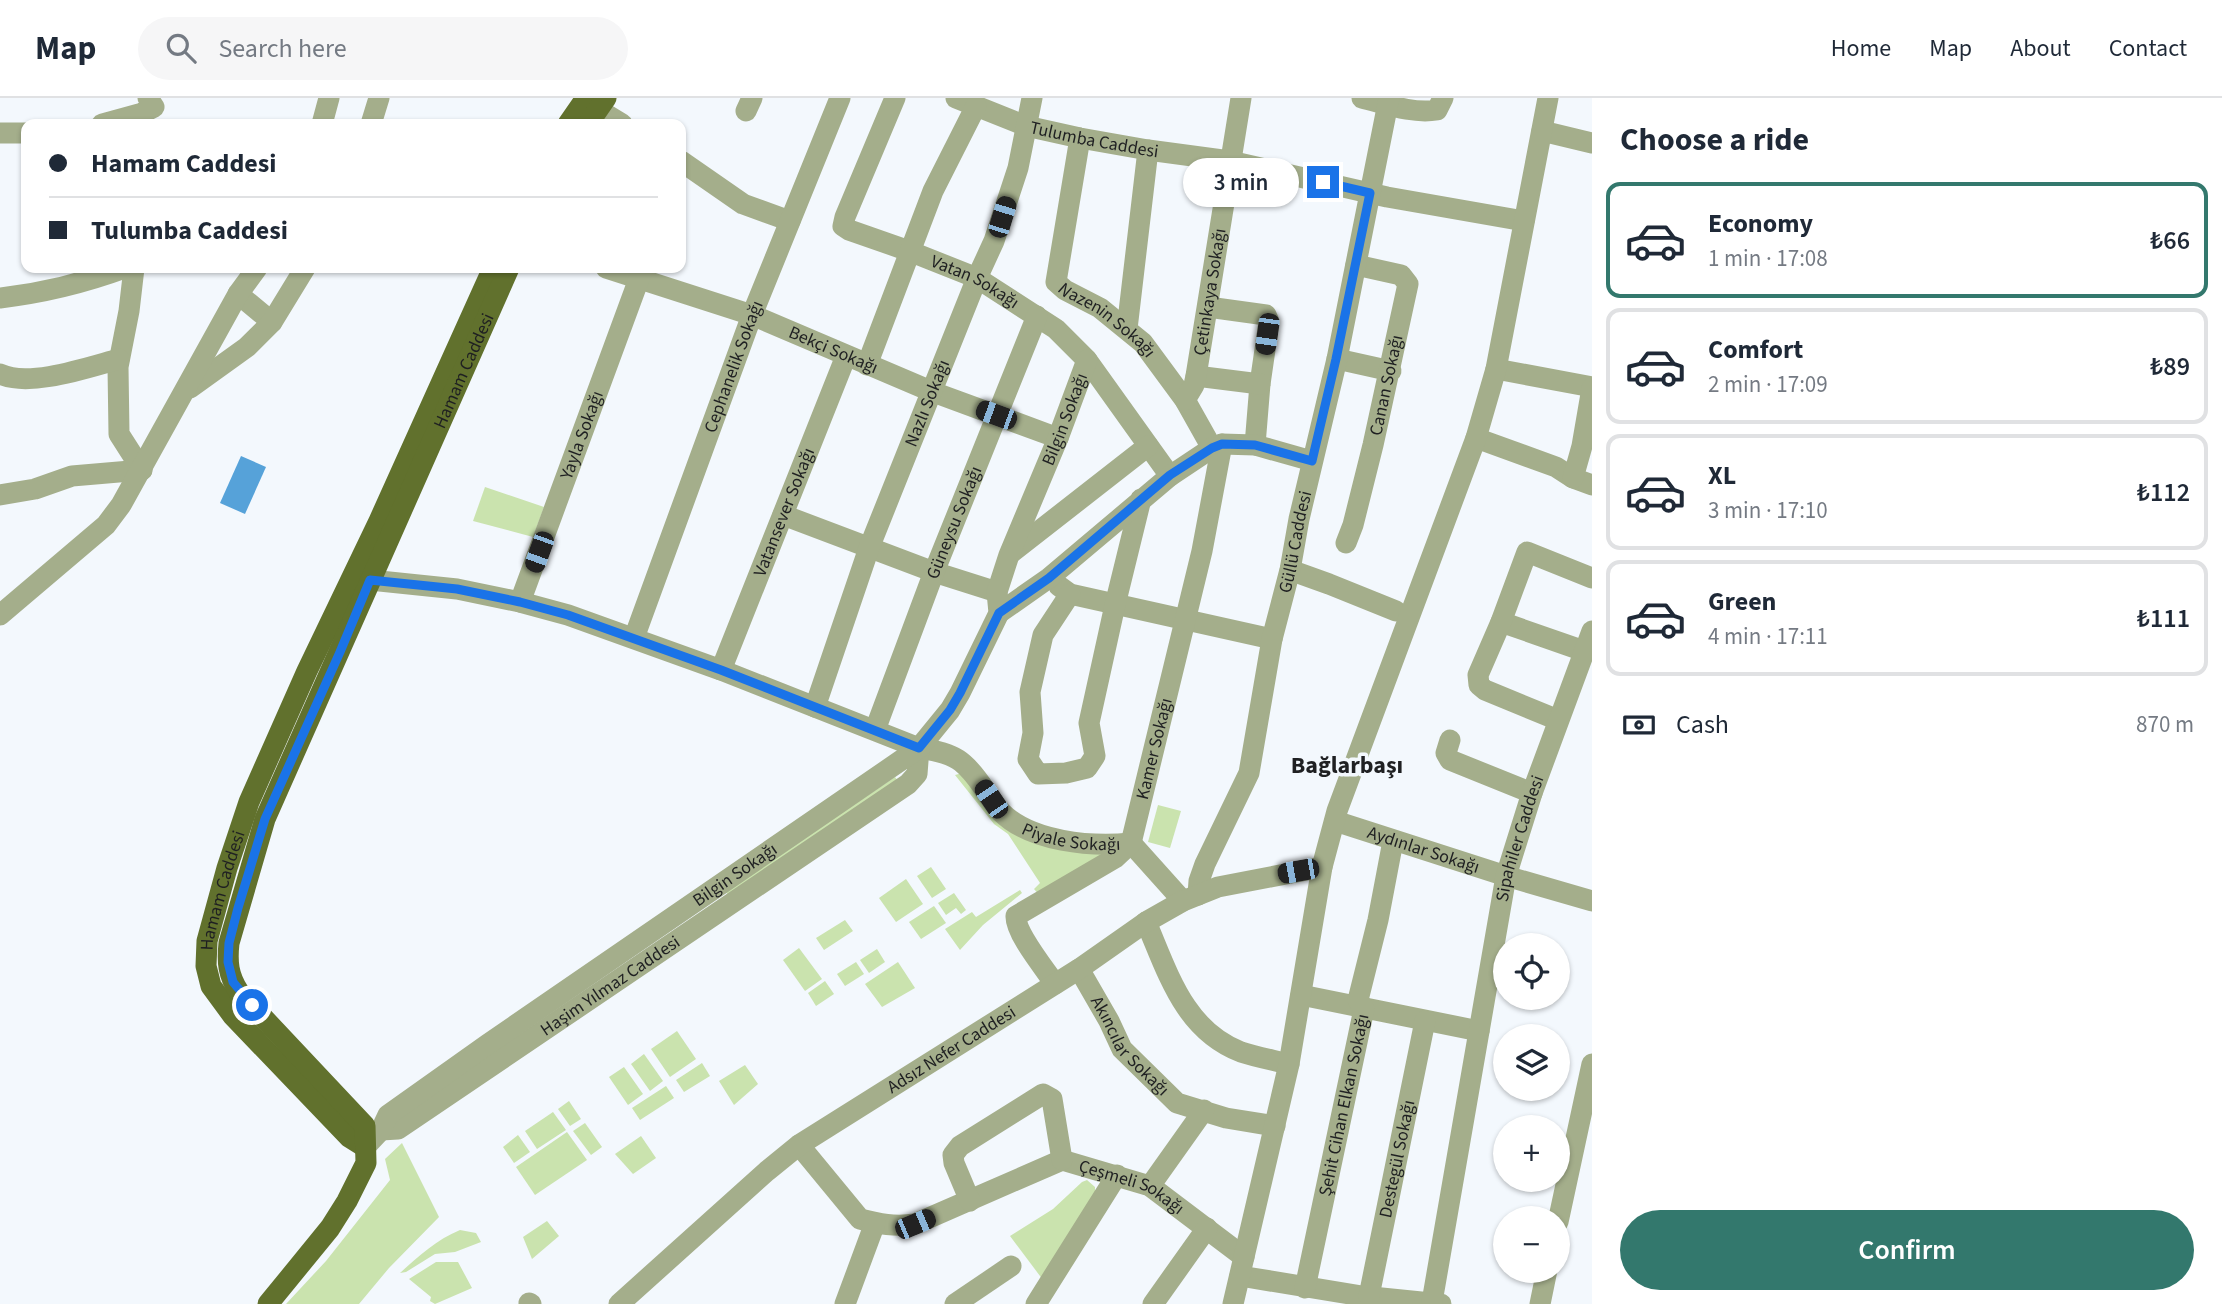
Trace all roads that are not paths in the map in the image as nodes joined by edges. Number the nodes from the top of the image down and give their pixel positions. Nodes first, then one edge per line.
1 (330, 98) edge
2 (379, 98) edge
3 (839, 98) edge
4 (895, 98) edge
5 (1032, 98) edge
6 (1241, 98) edge
7 (1362, 98) edge
8 (1443, 98) edge
9 (1548, 98) edge
10 (1389, 101) edge
11 (966, 102) edge
12 (595, 108) edge
13 (146, 111) edge
14 (119, 119) edge
15 (324, 119) edge
16 (373, 119) edge
17 (576, 119) edge
18 (614, 119) edge
19 (1026, 126) junction
20 (1542, 131) junction
21 (0, 133) edge
22 (21, 133) edge
23 (1080, 138) junction
24 (1592, 143) edge
25 (1148, 150) junction
26 (1230, 161) junction
27 (686, 168) edge
28 (1370, 193) junction
29 (790, 221) junction
30 (1524, 221) junction
31 (909, 251) junction
32 (1356, 265) junction
33 (112, 273) edge
34 (134, 273) edge
35 (253, 273) edge
36 (302, 273) edge
37 (491, 273) edge
38 (507, 273) edge
39 (642, 273) edge
40 (977, 278) junction
41 (238, 294) junction
42 (0, 298) edge
43 (1208, 307) junction
44 (752, 315) junction
45 (1037, 316) junction
46 (272, 322) junction
47 (1127, 329) junction
48 (846, 356) junction
49 (119, 359) junction
50 (1336, 359) junction
51 (1087, 360) junction
52 (867, 365) junction
53 (1496, 369) junction
54 (1391, 371) junction
55 (0, 374) edge
56 (1196, 376) junction
57 (1260, 384) junction
58 (1592, 388) edge
59 (184, 392) junction
60 (933, 392) junction
61 (1185, 400) junction
62 (996, 415) junction
63 (1058, 438) junction
64 (1476, 438) junction
65 (1255, 445) junction
66 (1148, 446) junction
67 (1217, 446) junction
68 (1312, 461) junction
69 (142, 471) junction
70 (1170, 475) junction
71 (1582, 481) edge
72 (0, 495) edge
73 (1141, 499) junction
74 (783, 515) junction
75 (1346, 543) dead end
76 (869, 548) junction
77 (1009, 555) junction
78 (1290, 570) junction
79 (934, 572) junction
80 (362, 577) junction
81 (1049, 578) junction
82 (1592, 578) edge
83 (1070, 594) junction
84 (520, 602) junction
85 (998, 602) junction
86 (1115, 605) junction
87 (1396, 611) dead end
88 (0, 615) edge
89 (1185, 621) junction
90 (1501, 622) junction
91 (1592, 631) edge
92 (634, 638) junction
93 (1272, 639) junction
94 (1584, 652) junction
95 (721, 670) junction
96 (815, 707) junction
97 (1558, 720) junction
98 (875, 730) junction
99 (1451, 740) dead end
100 (919, 748) junction
101 (1532, 793) junction
102 (1335, 821) junction
103 (1393, 841) junction
104 (1131, 843) junction
105 (1322, 867) junction
106 (1506, 876) junction
107 (1190, 898) junction
108 (1592, 901) edge
109 (1146, 922) junction
110 (1079, 969) junction
111 (1055, 984) junction
112 (1301, 995) junction
113 (1364, 1009) junction
114 (1425, 1021) junction
115 (1479, 1031) junction
116 (1289, 1064) junction
117 (1592, 1064) edge
118 (1205, 1110) junction
119 (1275, 1126) junction
120 (799, 1145) junction
121 (365, 1147) junction
122 (1062, 1160) junction
123 (1117, 1175) junction
124 (1150, 1185) junction
125 (970, 1201) junction
126 (1561, 1206) edge
127 (875, 1223) junction
128 (1207, 1228) junction
129 (1010, 1266) dead end
130 (1242, 1266) junction
131 (1544, 1283) edge
132 (1305, 1288) junction
133 (1364, 1299) edge
134 (1436, 1303) edge
135 (268, 1304) edge
136 (619, 1304) edge
137 (845, 1304) edge
138 (955, 1304) edge
139 (1036, 1304) edge
140 (1153, 1304) edge
141 (1233, 1304) edge
142 (1539, 1304) edge

1 - 15 street
2 - 16 street
3 - 29 street, Cephanelik Sokağı
4 - 31 street, Vatan Sokağı
5 - 19 street, Nazlı Sokağı
6 - 26 street, Çetinkaya Sokağı
7 - 10 street
8 - 10 street
9 - 20 street
10 - 28 street, Güllü Caddesi
11 - 19 street, Tulumba Caddesi
11 - 31 street
12 - 17 main road
12 - 18 street
13 - 14 street
19 - 23 street, Tulumba Caddesi
19 - 40 street, Nazlı Sokağı
20 - 24 street
20 - 30 street
21 - 22 street
23 - 25 street, Tulumba Caddesi
23 - 47 street, Nazenin Sokağı
25 - 26 street, Tulumba Caddesi
25 - 47 street
26 - 28 street, Tulumba Caddesi
26 - 43 street, Çetinkaya Sokağı
27 - 29 street
28 - 30 street, Tulumba Caddesi
28 - 32 street, Güllü Caddesi
29 - 44 street, Cephanelik Sokağı
30 - 53 street
31 - 40 street, Vatan Sokağı
31 - 52 street
32 - 50 street, Güllü Caddesi
32 - 54 street, Canan Sokağı
33 - 42 street
34 - 49 street
35 - 41 street
36 - 46 street
37 - 80 main road, Hamam Caddesi
38 - 80 main road, Hamam Caddesi
39 - 44 street, Bekçi Sokağı
39 - 84 street, Yayla Sokağı
40 - 45 street, Vatan Sokağı
40 - 60 street, Nazlı Sokağı
41 - 46 street
41 - 59 street
43 - 56 street, Çetinkaya Sokağı
43 - 57 street
44 - 48 street, Bekçi Sokağı
44 - 92 street, Cephanelik Sokağı
45 - 51 street, Vatan Sokağı
45 - 62 street, Güneysu Sokağı
46 - 59 street
47 - 61 street, Nazenin Sokağı
48 - 52 street, Bekçi Sokağı
48 - 74 street, Vatansever Sokağı
49 - 55 street
49 - 69 street
50 - 54 street
50 - 68 street, Güllü Caddesi
51 - 63 street, Bilgin Sokağı
51 - 66 street, Vatan Sokağı
52 - 60 street, Bekçi Sokağı
53 - 58 street
53 - 64 street
54 - 75 street, Canan Sokağı
56 - 57 street
56 - 61 street, Çetinkaya Sokağı
57 - 65 street
58 - 71 street
59 - 69 street
60 - 62 street, Bekçi Sokağı
60 - 76 street, Nazlı Sokağı
61 - 67 street, Nazenin Sokağı
62 - 63 street, Bekçi Sokağı
62 - 79 street, Güneysu Sokağı
63 - 77 street, Bilgin Sokağı
64 - 71 street
64 - 102 street
65 - 67 street
65 - 68 street
66 - 70 street, Vatan Sokağı
66 - 77 street
67 - 70 street
67 - 89 street, Kamer Sokağı
68 - 78 street, Güllü Caddesi
69 - 72 street
69 - 88 street
70 - 73 street
73 - 81 street
73 - 86 street
74 - 76 street
74 - 95 street, Vatansever Sokağı
76 - 79 street
76 - 96 street, Nazlı Sokağı
77 - 85 street, Bilgin Sokağı
78 - 87 street
78 - 93 street, Güllü Caddesi
79 - 85 street
79 - 98 street, Güneysu Sokağı
80 - 84 street, Piyale Sokağı
80 - 121 main road, Hamam Caddesi
81 - 83 street
81 - 85 street
82 - 90 street
83 - 86 street
83 - 86 street
84 - 92 street, Piyale Sokağı
85 - 100 street, Bilgin Sokağı
86 - 89 street
89 - 93 street
89 - 104 street, Kamer Sokağı
90 - 94 street
90 - 97 street
91 - 94 street, Sipahiler Caddesi
92 - 95 street, Piyale Sokağı
93 - 107 street, Güllü Caddesi
94 - 97 street, Sipahiler Caddesi
95 - 96 street, Piyale Sokağı
96 - 98 street, Piyale Sokağı
97 - 101 street, Sipahiler Caddesi
98 - 100 street, Piyale Sokağı
99 - 101 street
100 - 104 street, Piyale Sokağı
100 - 121 street, Bilgin Sokağı
101 - 106 street, Sipahiler Caddesi
102 - 103 street, Aydınlar Sokağı
102 - 105 street
103 - 106 street, Aydınlar Sokağı
103 - 113 street, Şehit Cihan Elkan Sokağı
104 - 107 street
104 - 111 street
105 - 107 street, Adsız Nefer Caddesi
105 - 112 street
106 - 108 street, Aydınlar Sokağı
106 - 115 street, Sipahiler Caddesi
107 - 109 street, Adsız Nefer Caddesi
109 - 110 street, Adsız Nefer Caddesi
109 - 116 street
110 - 111 street, Adsız Nefer Caddesi
110 - 118 street, Akıncılar Sokağı
111 - 120 street, Adsız Nefer Caddesi
112 - 113 street
112 - 116 street
113 - 114 street
113 - 132 street, Şehit Cihan Elkan Sokağı
114 - 115 street
114 - 133 street, Destegül Sokağı
115 - 134 street, Sipahiler Caddesi
116 - 119 street
117 - 126 street
118 - 119 street, Akıncılar Sokağı
118 - 124 street
119 - 130 street
120 - 127 street
120 - 136 street, Adsız Nefer Caddesi
121 - 135 main road
122 - 123 street, Çeşmeli Sokağı
122 - 125 street, Çeşmeli Sokağı
122 - 125 street
123 - 124 street, Çeşmeli Sokağı
123 - 139 street
124 - 128 street, Çeşmeli Sokağı
125 - 127 street, Çeşmeli Sokağı
127 - 137 street
128 - 130 street, Çeşmeli Sokağı
128 - 140 street
129 - 138 street
130 - 132 street
130 - 141 street
131 - 142 street
132 - 133 street
133 - 134 street

